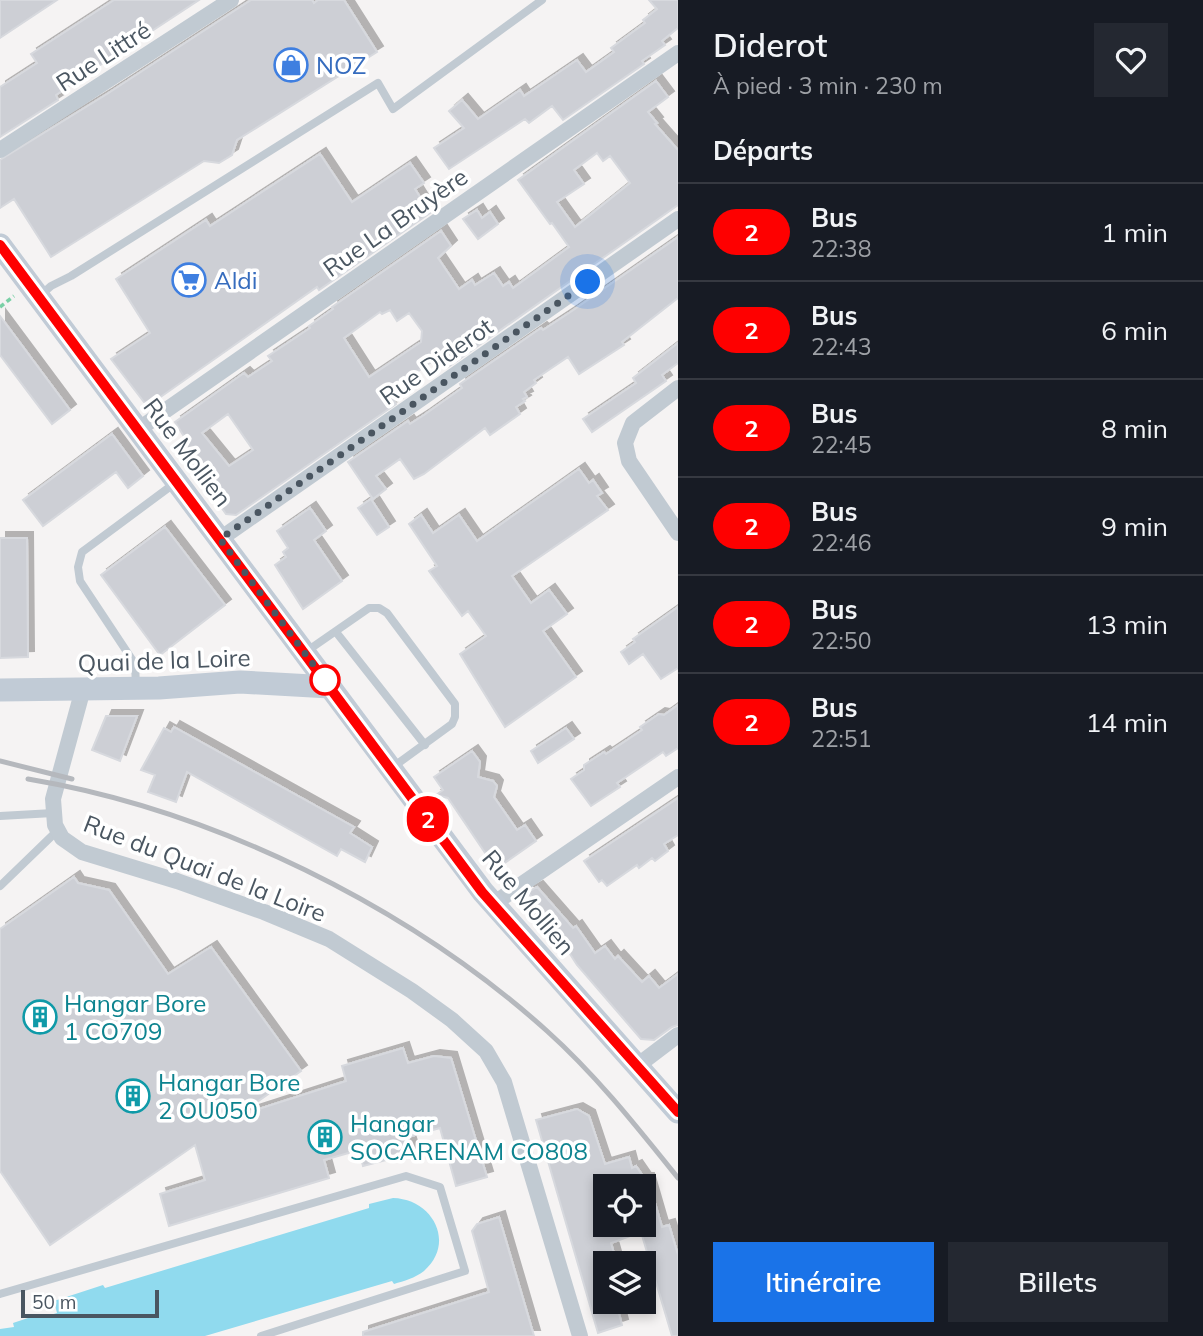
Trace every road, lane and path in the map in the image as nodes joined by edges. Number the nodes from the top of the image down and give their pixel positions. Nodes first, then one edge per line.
1 (231, 0) edge
2 (542, 0) edge
3 (678, 52) edge
4 (0, 150) edge
5 (678, 219) edge
6 (0, 245) edge
7 (39, 297) junction
8 (678, 388) edge
9 (139, 429) junction
10 (177, 481) junction
11 (678, 533) edge
12 (220, 539) junction
13 (336, 632) junction
14 (305, 653) junction
15 (330, 687) junction
16 (83, 689) junction
17 (136, 689) junction
18 (0, 690) edge
19 (425, 745) junction
20 (391, 769) junction
21 (678, 777) edge
22 (53, 813) junction
23 (0, 817) edge
24 (57, 831) junction
25 (0, 886) edge
26 (493, 904) junction
27 (678, 1035) edge
28 (637, 1066) junction
29 (678, 1112) edge
30 (0, 1294) edge
31 (261, 1336) edge
32 (580, 1336) edge

1 - 4 street, Rue Littré
2 - 7 lane
3 - 9 street, Rue La Bruyère
5 - 12 street, Rue Diderot
6 - 7 street, Rue Mollien
7 - 9 street, Rue Mollien
8 - 11 street
9 - 10 street, Rue Mollien
10 - 12 street, Rue Mollien
10 - 17 lane
12 - 14 street, Rue Mollien
13 - 14 lane
13 - 19 lane
13 - 19 lane
14 - 15 street, Rue Mollien
15 - 17 street, Quai de la Loire
15 - 20 street, Rue Mollien
16 - 17 street, Quai de la Loire
16 - 18 street, Quai de la Loire
16 - 22 street, Rue du Quai de la Loire
19 - 20 lane
20 - 26 street, Rue Mollien
21 - 26 street
22 - 23 lane
22 - 24 street, Rue du Quai de la Loire
24 - 25 lane
24 - 32 street, Rue du Quai de la Loire
26 - 28 street, Rue Mollien
27 - 28 street
28 - 29 street, Rue Mollien
30 - 31 lane

